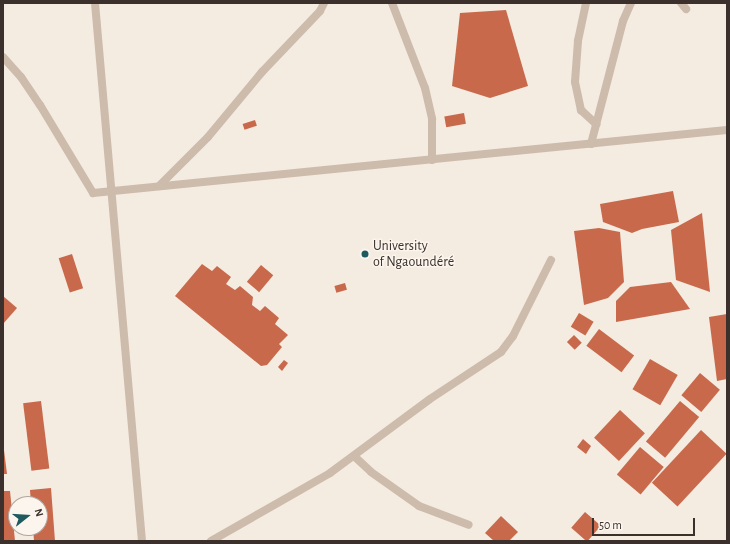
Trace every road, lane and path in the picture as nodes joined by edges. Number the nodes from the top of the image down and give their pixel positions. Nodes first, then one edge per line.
1 (95, 3) edge
2 (324, 3) edge
3 (392, 3) edge
4 (586, 3) edge
5 (631, 3) edge
6 (3, 57) edge
7 (596, 124) junction
8 (727, 130) edge
9 (591, 144) junction
10 (432, 160) junction
11 (159, 186) junction
12 (111, 192) junction
13 (551, 260) dead end
14 (354, 456) junction
15 (469, 525) dead end
16 (142, 541) edge
17 (211, 541) edge

1 - 12 lane
2 - 11 lane
3 - 10 lane
4 - 7 lane
5 - 7 lane
6 - 12 lane
7 - 9 lane
8 - 9 lane
9 - 10 lane
10 - 11 lane
11 - 12 lane
12 - 16 lane
13 - 14 lane
14 - 15 lane
14 - 17 lane

